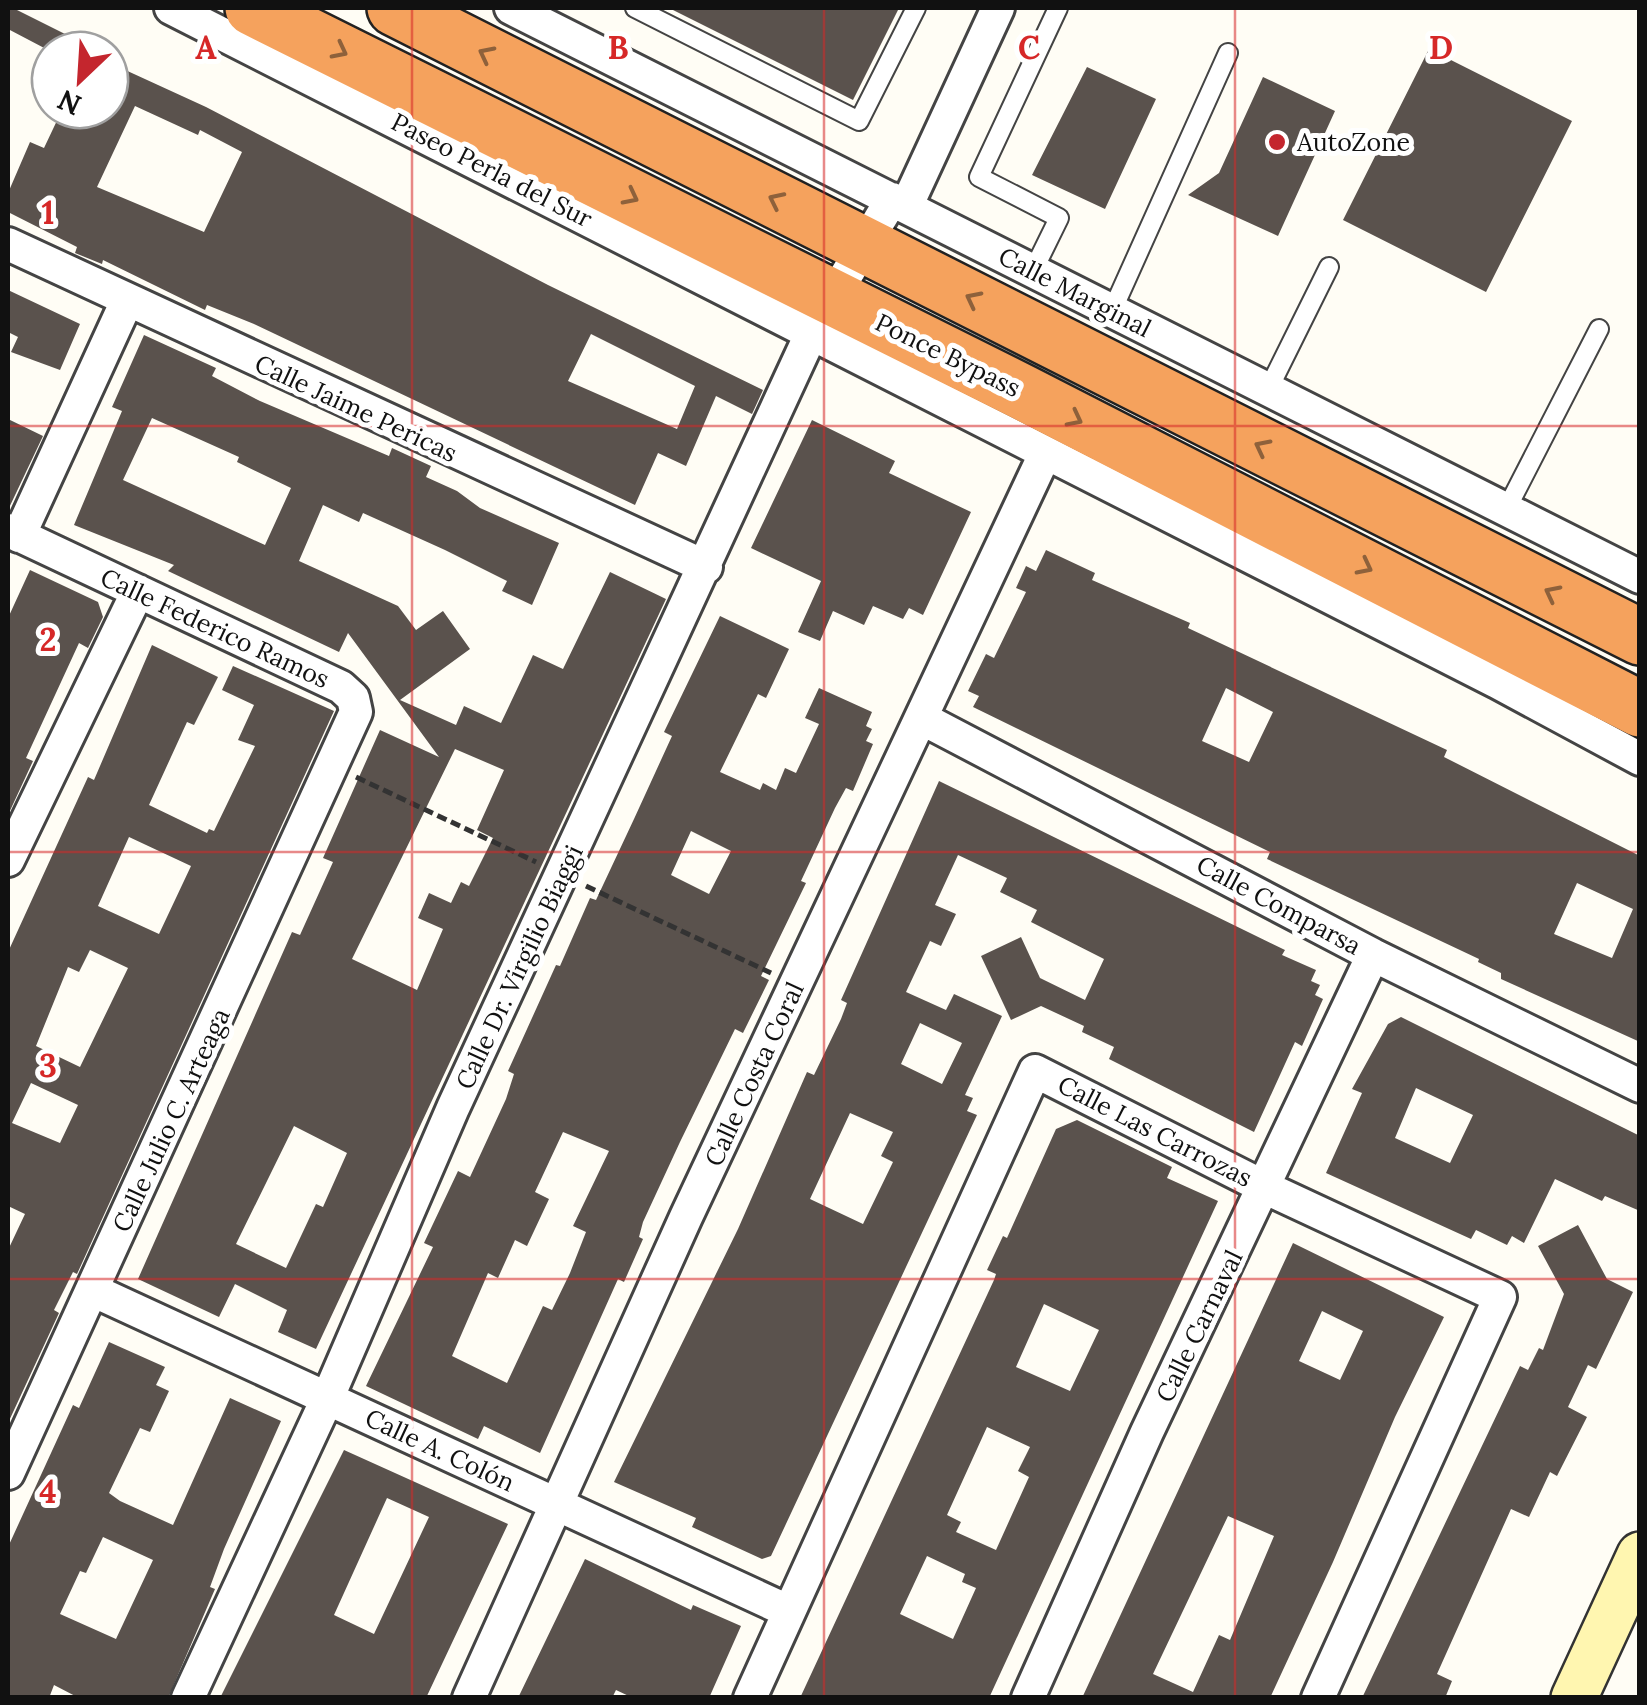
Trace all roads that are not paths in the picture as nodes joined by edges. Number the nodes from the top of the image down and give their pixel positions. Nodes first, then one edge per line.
1 (171, 8) edge
2 (253, 8) edge
3 (395, 8) edge
4 (635, 8) edge
5 (916, 8) edge
6 (998, 8) edge
7 (1058, 8) edge
8 (523, 10) edge
9 (1228, 53) dead end
10 (887, 216) junction
11 (8, 244) edge
12 (1329, 266) dead end
13 (1033, 272) junction
14 (126, 303) junction
15 (1112, 311) junction
16 (822, 315) junction
17 (1599, 328) dead end
18 (1268, 390) junction
19 (1044, 454) junction
20 (1506, 510) junction
21 (14, 533) edge
22 (706, 568) junction
23 (1640, 577) edge
24 (138, 591) junction
25 (1640, 637) edge
26 (1640, 709) edge
27 (923, 718) junction
28 (1640, 759) edge
29 (334, 767) joint
30 (8, 860) edge
31 (1373, 955) junction
32 (1640, 1086) edge
33 (1266, 1188) junction
34 (92, 1290) junction
35 (328, 1398) junction
36 (8, 1472) edge
37 (559, 1505) junction
38 (1640, 1555) edge
39 (788, 1611) junction
40 (188, 1698) edge
41 (469, 1698) edge
42 (750, 1698) edge
43 (1028, 1698) edge
44 (1318, 1698) edge
45 (1574, 1698) edge

1 - 16 street, Paseo Perla del Sur
2 -> 16 highway, Ponce Bypass
10 -> 3 highway
4 - 5 lane
6 - 10 street, Calle Dr. Virgilio Biaggi
7 - 13 lane
8 - 10 street, Calle Marginal
9 - 15 lane
10 - 13 street, Calle Marginal
10 - 16 street, Calle Dr. Virgilio Biaggi
25 -> 10 highway
11 - 14 street, Calle Jaime Pericas
12 - 18 lane
13 - 15 street, Calle Marginal
14 - 21 street
14 - 22 street, Calle Jaime Pericas
15 - 18 street, Calle Marginal
16 - 19 street, Paseo Perla del Sur
16 - 22 street, Calle Dr. Virgilio Biaggi
16 -> 26 highway, Ponce Bypass
17 - 20 lane
18 - 20 street, Calle Marginal
19 - 27 street, Calle Costa Coral
19 - 28 street, Paseo Perla del Sur
20 - 23 street, Calle Marginal
21 - 24 street, Calle Federico Ramos
22 - 35 street, Calle Dr. Virgilio Biaggi
24 - 29 street, Calle Federico Ramos
24 - 30 street
27 - 31 street, Calle Comparsa
27 - 37 street, Calle Costa Coral
29 - 34 street, Calle Julio C. Arteaga
31 - 32 street, Calle Comparsa
31 - 33 street, Calle Carnaval
33 - 39 street, Calle Las Carrozas
33 - 43 street, Calle Carnaval
33 - 44 street, Calle Las Carrozas
34 - 35 street, Calle A. Colón
34 - 36 street, Calle Julio C. Arteaga
35 - 37 street, Calle A. Colón
35 - 40 street, Calle Dr. Virgilio Biaggi
37 - 39 street, Calle A. Colón
37 - 41 street, Calle Costa Coral
38 - 45 street
39 - 42 street, Calle Las Carrozas

